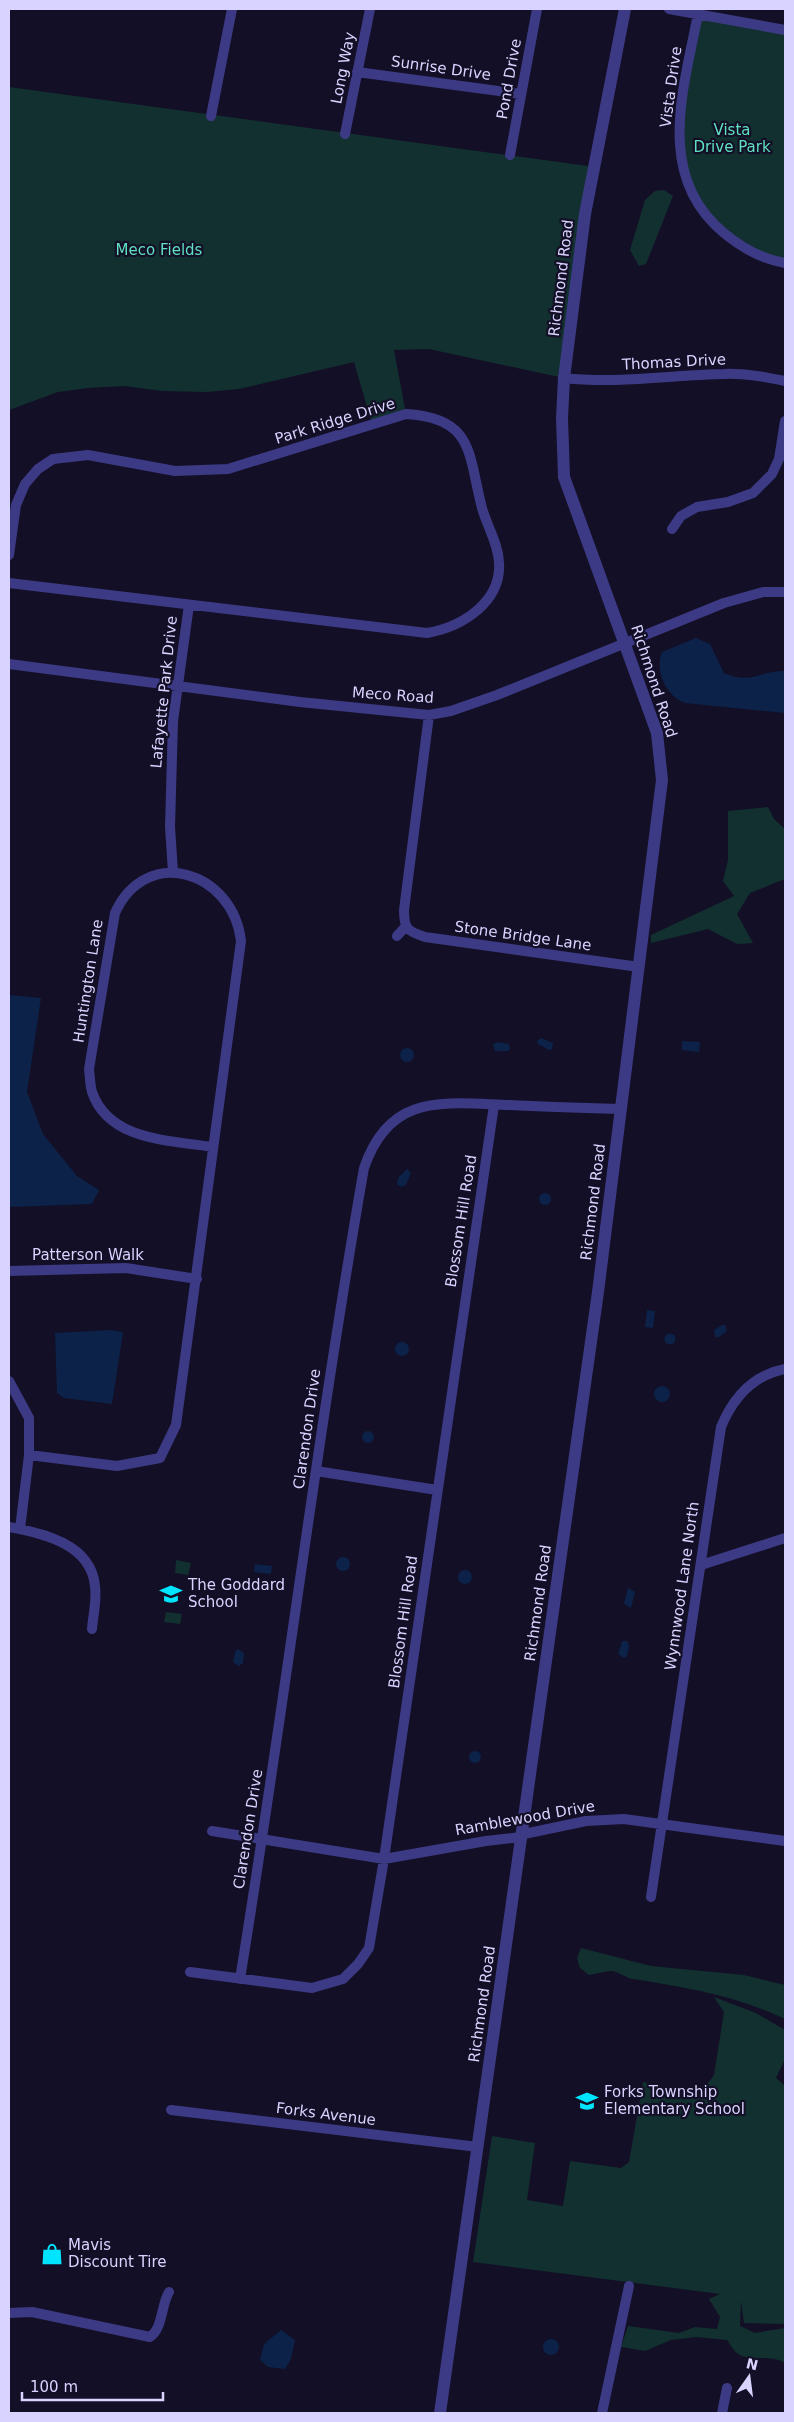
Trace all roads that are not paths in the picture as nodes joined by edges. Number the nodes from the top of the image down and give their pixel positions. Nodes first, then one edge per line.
1 (232, 9) edge
2 (370, 9) edge
3 (537, 9) edge
4 (625, 9) edge
5 (669, 9) edge
6 (699, 11) edge
7 (785, 30) edge
8 (357, 72) junction
9 (521, 94) junction
10 (211, 116) dead end
11 (345, 134) dead end
12 (510, 155) dead end
13 (785, 263) edge
14 (564, 378) junction
15 (785, 381) edge
16 (785, 421) edge
17 (672, 529) dead end
18 (9, 555) edge
19 (9, 583) edge
20 (785, 592) edge
21 (189, 605) junction
22 (626, 642) junction
23 (9, 664) edge
24 (178, 686) junction
25 (429, 715) junction
26 (173, 872) junction
27 (406, 926) junction
28 (397, 936) dead end
29 (639, 967) junction
30 (494, 1105) junction
31 (621, 1109) junction
32 (212, 1147) junction
33 (9, 1271) edge
34 (198, 1278) junction
35 (785, 1369) edge
36 (9, 1381) edge
37 (29, 1455) junction
38 (316, 1471) junction
39 (436, 1490) junction
40 (9, 1527) edge
41 (20, 1529) junction
42 (785, 1538) edge
43 (701, 1565) junction
44 (92, 1629) dead end
45 (662, 1822) junction
46 (212, 1831) dead end
47 (522, 1837) junction
48 (263, 1838) junction
49 (785, 1841) edge
50 (384, 1859) junction
51 (651, 1897) dead end
52 (190, 1972) dead end
53 (240, 1979) junction
54 (171, 2110) dead end
55 (478, 2147) junction
56 (629, 2286) dead end
57 (170, 2292) dead end
58 (9, 2313) edge
59 (727, 2388) dead end
60 (440, 2413) edge
61 (602, 2413) edge
62 (722, 2413) edge

1 - 10 street
2 - 8 street, Long Way
3 - 9 street, Pond Drive
4 - 14 street, Richmond Road
5 - 6 street
6 - 7 street
6 - 13 street, Vista Drive
8 - 9 street, Sunrise Drive
8 - 11 street, Long Way
9 - 12 street, Pond Drive
14 - 15 street, Thomas Drive
14 - 22 street, Richmond Road
16 - 17 street
18 - 21 street, Park Ridge Drive
19 - 21 street, Park Ridge Drive
20 - 22 street, Meco Road
21 - 24 street, Lafayette Park Drive
22 - 25 street, Meco Road
22 - 29 street, Richmond Road
23 - 24 street, Meco Road
24 - 25 street, Meco Road
24 - 26 street, Lafayette Park Drive
25 - 27 street
26 - 32 street
26 - 32 street, Huntington Lane
27 - 28 street
27 - 29 street, Stone Bridge Lane
29 - 31 street, Richmond Road
30 - 31 street, Clarendon Drive
30 - 38 street, Clarendon Drive
30 - 39 street, Blossom Hill Road
31 - 47 street, Richmond Road
32 - 34 street
33 - 34 street, Patterson Walk
34 - 37 street
35 - 43 street, Wynnwood Lane North
36 - 37 street
37 - 41 street
38 - 39 street
38 - 48 street, Clarendon Drive
39 - 50 street, Blossom Hill Road
40 - 41 street
41 - 44 street
42 - 43 street
43 - 45 street, Wynnwood Lane North
45 - 47 street, Ramblewood Drive
45 - 49 street, Ramblewood Drive
45 - 51 street, Wynnwood Lane North
46 - 48 street, Ramblewood Drive
47 - 50 street, Ramblewood Drive
47 - 55 street, Richmond Road
48 - 50 street, Ramblewood Drive
48 - 53 street, Clarendon Drive
50 - 53 street, Blossom Hill Road
52 - 53 street, Blossom Hill Road
54 - 55 street, Forks Avenue
55 - 60 street, Richmond Road
56 - 61 street
57 - 58 street
59 - 62 street

